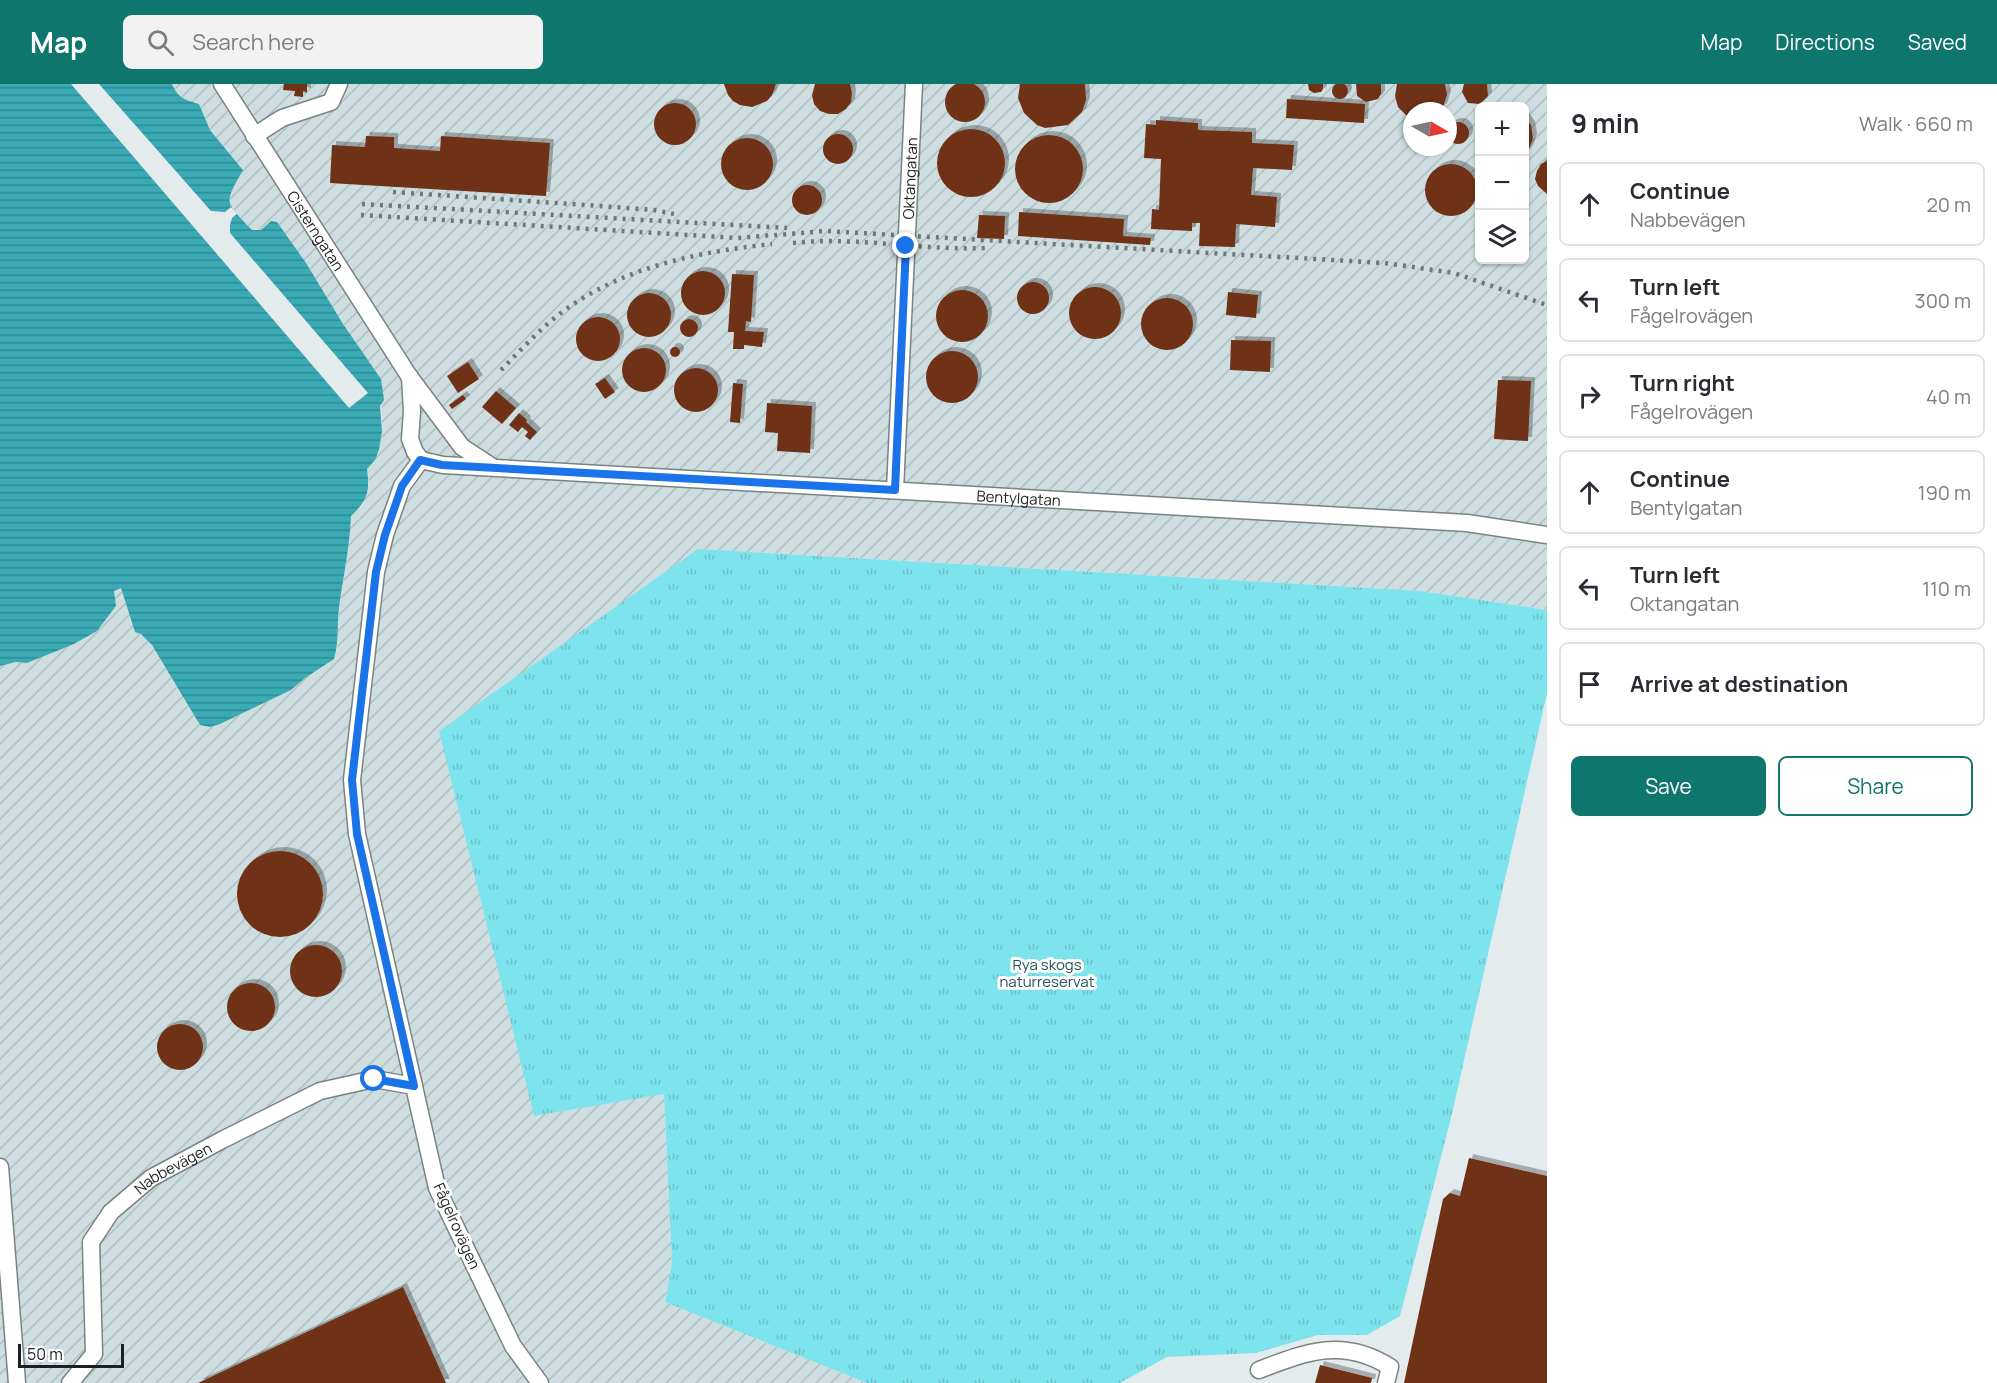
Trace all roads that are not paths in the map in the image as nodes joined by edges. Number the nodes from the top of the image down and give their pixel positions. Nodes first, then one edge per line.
1 (222, 84) edge
2 (339, 84) edge
3 (914, 84) edge
4 (254, 136) junction
5 (410, 376) junction
6 (420, 460) junction
7 (491, 466) junction
8 (895, 490) junction
9 (1547, 535) edge
10 (414, 1086) junction
11 (0, 1167) edge
12 (1259, 1370) dead end
13 (17, 1383) edge
14 (70, 1383) edge
15 (540, 1383) edge
16 (1386, 1383) edge

1 - 4 lane, Cisterngatan
2 - 4 lane
3 - 8 lane, Oktangatan
4 - 5 lane, Cisterngatan
5 - 6 lane, Cisterngatan
5 - 7 lane, Cisterngatan
6 - 7 lane
6 - 10 lane, Fågelrovägen
7 - 8 lane, Bentylgatan
8 - 9 lane, Bentylgatan
10 - 14 lane, Nabbevägen
10 - 15 lane, Fågelrovägen
11 - 13 lane
12 - 16 lane

